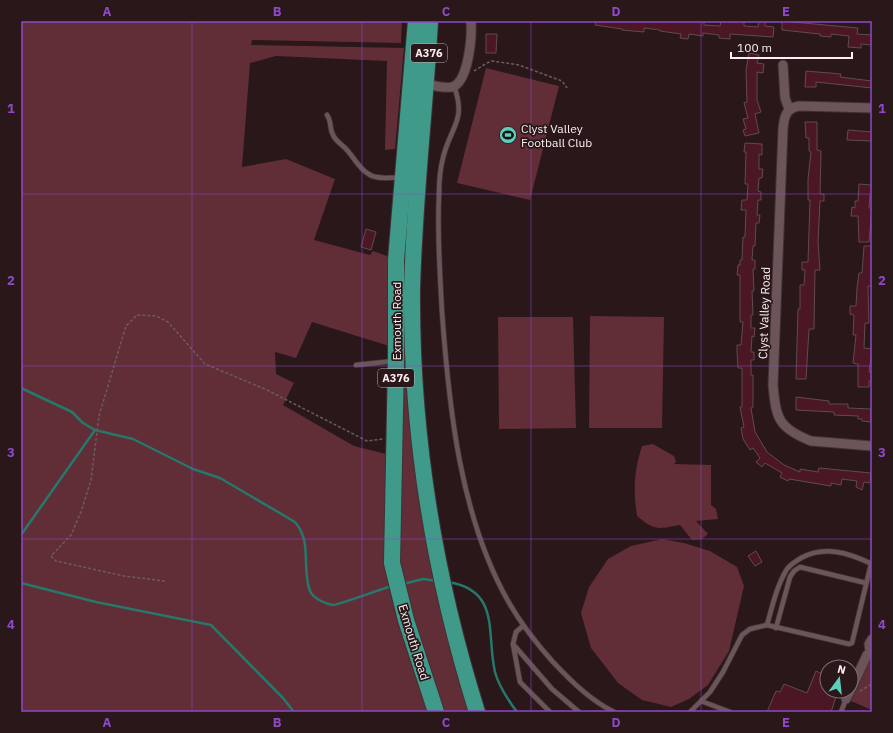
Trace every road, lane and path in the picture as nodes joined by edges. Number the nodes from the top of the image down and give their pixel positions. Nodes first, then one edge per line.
1 (416, 21) edge
2 (430, 21) edge
3 (471, 21) edge
4 (783, 65) dead end
5 (464, 72) junction
6 (419, 84) junction
7 (454, 86) junction
8 (567, 88) dead end
9 (872, 108) edge
10 (789, 109) junction
11 (327, 115) dead end
12 (404, 178) junction
13 (405, 361) junction
14 (356, 365) dead end
15 (395, 438) junction
16 (872, 446) edge
17 (872, 564) edge
18 (166, 581) dead end
19 (866, 583) junction
20 (767, 625) junction
21 (523, 626) junction
22 (776, 628) junction
23 (872, 639) edge
24 (512, 644) junction
25 (871, 652) edge
26 (859, 674) edge
27 (846, 699) edge
28 (701, 702) junction
29 (436, 712) edge
30 (476, 712) edge
31 (550, 712) edge
32 (579, 712) edge
33 (614, 712) edge
34 (690, 712) edge
35 (730, 712) edge
36 (840, 712) edge

1 - 6 highway, Exmouth Road / A376
2 - 6 highway, Exmouth Road / A376
3 - 5 street
4 - 10 street
5 - 7 street
5 - 8 path
6 - 7 street
6 - 12 highway, Exmouth Road / A376
6 - 13 highway, Exmouth Road / A376
7 - 21 lane
9 - 10 street
10 - 16 street, Clyst Valley Road
11 - 12 lane
12 - 13 highway, Exmouth Road / A376
13 - 14 lane
13 - 15 highway, Exmouth Road / A376
13 - 30 highway, Exmouth Road / A376
15 - 18 path
15 - 29 highway, Exmouth Road / A376
17 - 19 lane
17 - 20 lane
19 - 22 lane
19 - 22 lane
20 - 22 lane
20 - 28 lane
21 - 24 lane
21 - 33 lane
23 - 25 street
24 - 31 lane
24 - 32 lane
25 - 26 street
27 - 36 lane
28 - 34 lane
28 - 35 lane

